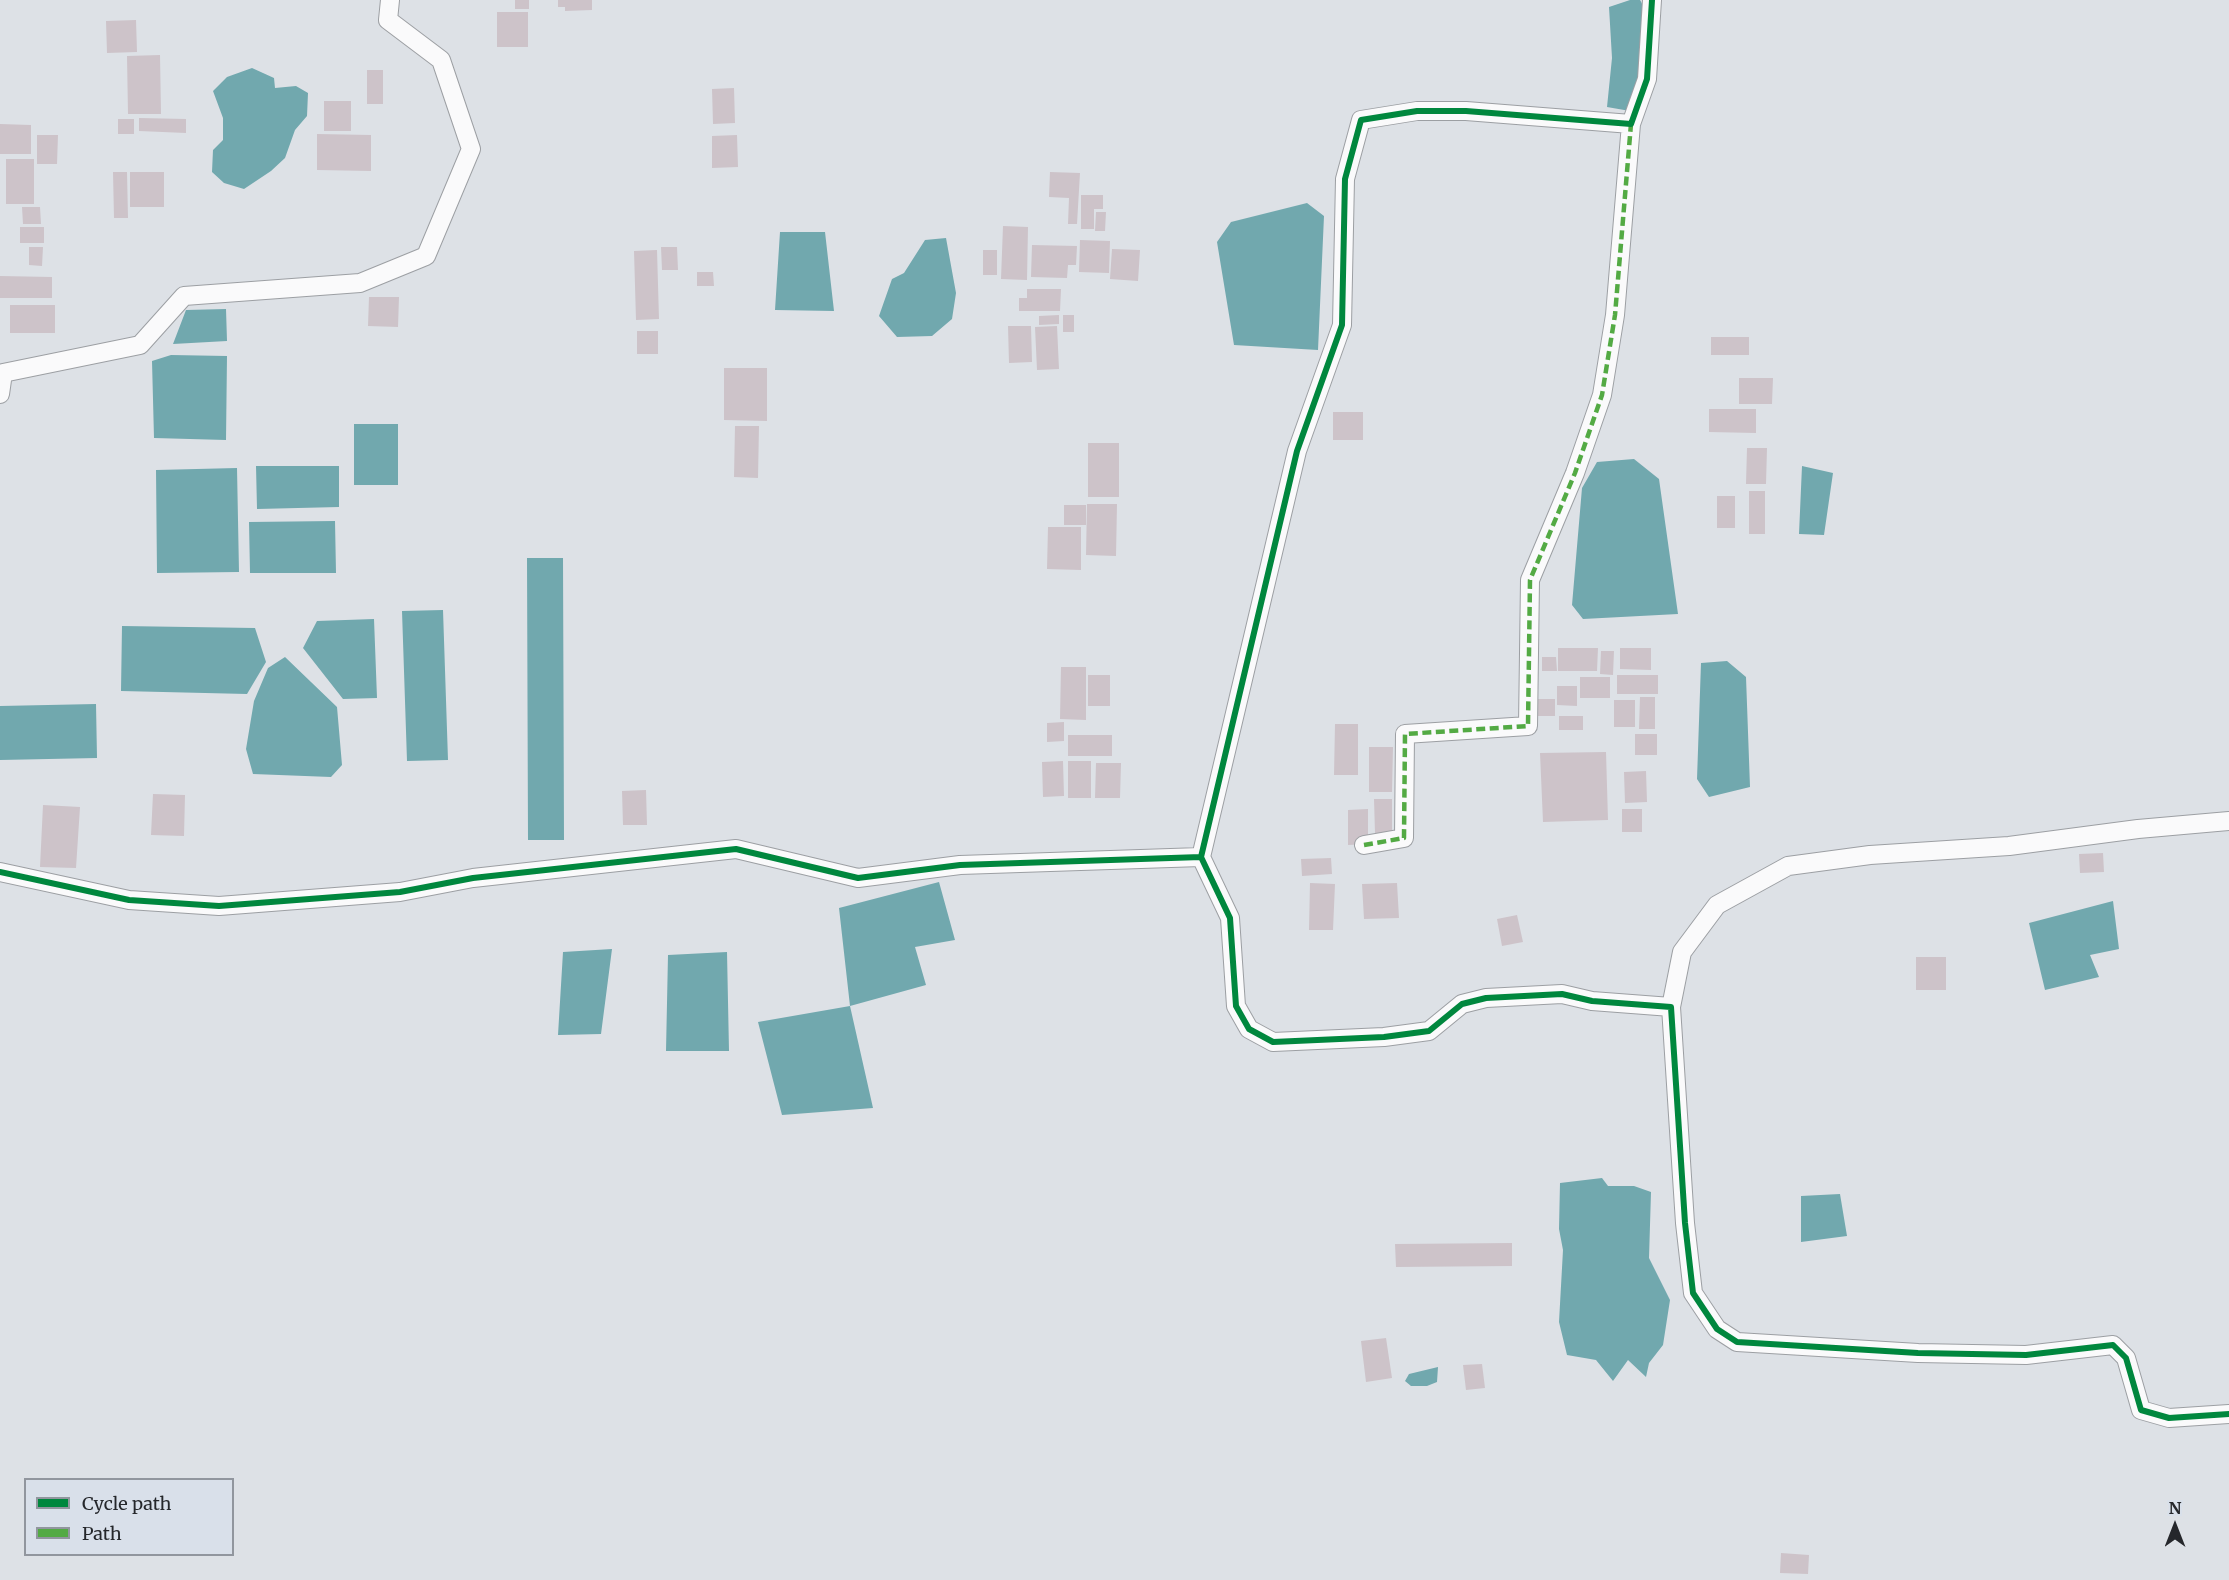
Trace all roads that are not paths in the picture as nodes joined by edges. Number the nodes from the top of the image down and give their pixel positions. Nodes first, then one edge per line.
1 (390, 0) edge
2 (1652, 0) edge
3 (1631, 124) junction
4 (0, 394) edge
5 (2229, 821) edge
6 (1364, 845) dead end
7 (1201, 857) junction
8 (0, 872) edge
9 (1671, 1007) junction
10 (2229, 1414) edge

1 - 4 street
2 - 3 street
3 - 6 street
3 - 7 street
5 - 9 street
7 - 8 street
7 - 9 street
9 - 10 street

